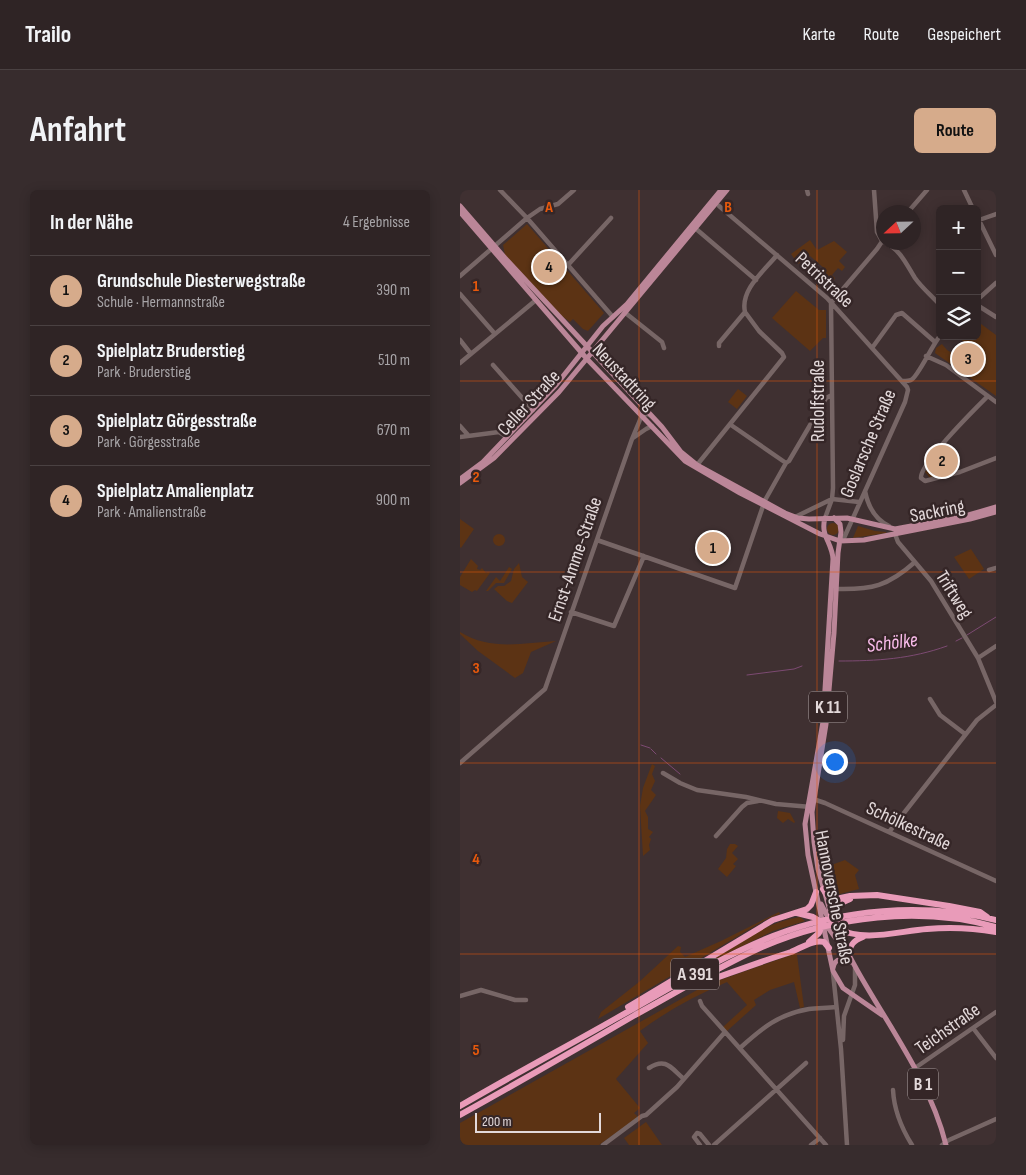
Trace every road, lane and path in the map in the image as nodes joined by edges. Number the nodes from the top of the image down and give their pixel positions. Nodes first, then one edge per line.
1 (500, 190) edge
2 (574, 190) edge
3 (722, 190) edge
4 (727, 190) edge
5 (874, 190) edge
6 (928, 190) edge
7 (964, 190) edge
8 (717, 202) junction
9 (914, 205) edge
10 (971, 205) edge
11 (460, 206) edge
12 (460, 212) edge
13 (996, 214) edge
14 (981, 217) edge
15 (528, 218) junction
16 (611, 218) dead end
17 (876, 218) edge
18 (981, 224) edge
19 (695, 228) junction
20 (493, 247) junction
21 (877, 250) edge
22 (896, 250) edge
23 (777, 255) junction
24 (996, 255) edge
25 (568, 265) junction
26 (460, 276) edge
27 (756, 280) junction
28 (996, 283) edge
29 (460, 294) edge
30 (981, 296) edge
31 (536, 300) junction
32 (936, 301) edge
33 (831, 303) junction
34 (981, 308) edge
35 (623, 312) junction
36 (745, 312) junction
37 (613, 317) junction
38 (996, 317) edge
39 (609, 332) junction
40 (494, 334) junction
41 (460, 340) edge
42 (935, 342) joint
43 (587, 346) junction
44 (719, 346) dead end
45 (664, 348) dead end
46 (872, 348) junction
47 (593, 352) junction
48 (582, 353) junction
49 (471, 354) junction
50 (926, 356) junction
51 (587, 359) junction
52 (460, 363) edge
53 (493, 365) dead end
54 (903, 381) junction
55 (832, 395) junction
56 (988, 396) junction
57 (996, 402) edge
58 (533, 410) junction
59 (642, 416) junction
60 (530, 417) junction
61 (653, 417) junction
62 (731, 425) junction
63 (460, 426) edge
64 (652, 426) junction
65 (468, 435) junction
66 (460, 437) edge
67 (509, 439) junction
68 (632, 439) junction
69 (996, 458) edge
70 (786, 463) junction
71 (697, 465) junction
72 (460, 479) edge
73 (460, 484) edge
74 (865, 490) junction
75 (832, 499) junction
76 (860, 502) junction
77 (764, 504) junction
78 (996, 507) edge
79 (996, 512) edge
80 (795, 517) junction
81 (825, 518) junction
82 (834, 518) junction
83 (852, 519) junction
84 (895, 531) junction
85 (826, 537) junction
86 (597, 540) junction
87 (840, 541) junction
88 (644, 556) junction
89 (915, 562) junction
90 (996, 568) edge
91 (989, 570) dead end
92 (836, 589) junction
93 (572, 612) junction
94 (996, 646) edge
95 (978, 658) junction
96 (930, 699) dead end
97 (996, 703) edge
98 (966, 734) junction
99 (460, 763) edge
100 (663, 773) dead end
101 (811, 798) junction
102 (760, 801) junction
103 (810, 807) junction
104 (889, 832) junction
105 (716, 836) dead end
106 (996, 881) edge
107 (816, 892) junction
108 (824, 892) junction
109 (860, 896) junction
110 (794, 913) junction
111 (854, 918) junction
112 (993, 919) edge
113 (828, 920) junction
114 (996, 927) edge
115 (836, 928) junction
116 (800, 930) junction
117 (996, 932) edge
118 (869, 935) junction
119 (828, 945) junction
120 (802, 947) junction
121 (849, 957) junction
122 (855, 968) junction
123 (833, 971) junction
124 (678, 991) junction
125 (852, 994) junction
126 (460, 996) edge
127 (526, 1000) dead end
128 (700, 1001) dead end
129 (836, 1007) junction
130 (996, 1012) edge
131 (838, 1020) junction
132 (843, 1027) junction
133 (891, 1027) junction
134 (973, 1028) junction
135 (594, 1030) junction
136 (725, 1032) junction
137 (740, 1048) junction
138 (842, 1049) junction
139 (996, 1058) edge
140 (806, 1063) dead end
141 (649, 1068) dead end
142 (914, 1068) junction
143 (684, 1079) junction
144 (776, 1089) junction
145 (893, 1090) dead end
146 (460, 1104) edge
147 (460, 1115) edge
148 (996, 1119) edge
149 (820, 1138) junction
150 (944, 1144) edge
151 (603, 1145) edge
152 (700, 1145) edge
153 (709, 1145) edge
154 (714, 1145) edge
155 (812, 1145) edge
156 (826, 1145) edge
157 (847, 1145) edge
158 (912, 1145) edge

1 - 15 street
2 - 15 street
3 - 8 main road, Celler Straße
4 - 8 main road, Celler Straße
5 - 17 street
6 - 9 street
7 - 10 street
8 - 19 main road, Celler Straße
8 - 23 street, Petristraße
8 - 35 main road, Celler Straße
11 - 20 main road, Neustadtring
12 - 20 main road, Neustadtring
13 - 14 street
15 - 20 street
15 - 25 street
16 - 25 street
18 - 24 street
19 - 27 street
19 - 35 main road, Celler Straße
20 - 26 street
20 - 31 main road, Neustadtring
20 - 43 main road, Neustadtring
21 - 33 street
22 - 32 street
23 - 27 street
23 - 33 street, Petristraße
25 - 37 street
27 - 36 street
28 - 30 street
29 - 40 street
31 - 40 street
31 - 48 main road, Neustadtring
33 - 46 street, Petristraße
33 - 55 street, Rudolfstraße
34 - 38 street
35 - 37 main road
35 - 39 main road, Celler Straße
35 - 45 street
36 - 44 street
36 - 62 street
37 - 39 main road, Celler Straße
37 - 43 main road, Celler Straße
39 - 47 main road, Celler Straße
40 - 49 street
41 - 49 street
42 - 46 street
42 - 50 street, Goslarsche Straße
43 - 47 main road, Neustadtring
43 - 48 main road, Celler Straße
46 - 54 street, Petristraße
47 - 51 main road, Celler Straße
47 - 61 main road, Neustadtring
48 - 51 main road, Neustadtring
48 - 58 main road, Celler Straße
49 - 52 street
50 - 54 street, Goslarsche Straße
50 - 56 street
51 - 59 main road, Neustadtring
51 - 60 main road, Celler Straße
53 - 58 street, Celler Straße
54 - 74 street, Goslarsche Straße
55 - 70 street
55 - 75 street, Rudolfstraße
56 - 57 street
56 - 69 street
58 - 60 main road, Celler Straße
59 - 61 street
59 - 64 main road, Neustadtring
59 - 68 street, Ernst-Amme-Straße
60 - 67 main road, Celler Straße
61 - 71 main road, Neustadtring
62 - 70 street
62 - 71 street
63 - 65 street
64 - 68 street
64 - 77 main road, Neustadtring
65 - 66 street
65 - 67 street
67 - 72 main road, Celler Straße
67 - 73 main road, Celler Straße
68 - 86 street, Ernst-Amme-Straße
70 - 77 street
71 - 77 main road, Neustadtring
74 - 76 street, Goslarsche Straße
74 - 84 street
75 - 76 street
75 - 80 street
75 - 81 street, Rudolfstraße
76 - 83 street, Goslarsche Straße
77 - 80 main road, Neustadtring
77 - 85 main road, Neustadtring
77 - 88 street
78 - 84 main road, Sackring
79 - 84 main road, Sackring
80 - 81 main road
81 - 82 main road
81 - 85 main road, K 11
82 - 83 main road
82 - 87 main road, K 11
83 - 84 main road
83 - 87 street, Goslarsche Straße
84 - 87 main road, Sackring
84 - 89 street, Triftweg
85 - 87 main road, Neustadtring
85 - 101 main road, K 11
86 - 88 street
86 - 93 street, Ernst-Amme-Straße
87 - 92 main road, K 11
88 - 93 street
89 - 92 street
89 - 95 street, Triftweg
90 - 91 street
92 - 101 main road, K 11
93 - 99 street, Ernst-Amme-Straße
94 - 95 street
95 - 97 street, Triftweg
96 - 98 street
97 - 98 street
98 - 104 street
100 - 102 street, Hannoversche Straße
101 - 103 main road, K 11
101 - 104 street, Schölkestraße
102 - 103 street, Hannoversche Straße
102 - 105 street
103 - 107 main road, Hannoversche Straße / K 11
103 - 108 main road, Hannoversche Straße / K 11
104 - 106 street, Schölkestraße
107 - 110 highway
107 - 113 main road
107 - 113 main road, Hannoversche Straße / K 11
108 - 109 highway
108 - 113 main road, Hannoversche Straße / K 11
109 - 112 highway
109 - 113 highway
110 - 113 highway
110 - 135 highway
111 - 112 highway, A 391
111 - 114 highway, A 391
111 - 116 highway, A 391
113 - 115 main road, Hannoversche Straße / K 11
113 - 119 main road, Hannoversche Straße / K 11
113 - 120 highway
113 - 121 main road
115 - 118 highway
115 - 121 main road, Hannoversche Straße / K 11
116 - 124 highway, A 391
116 - 135 highway, A 391
117 - 118 highway
118 - 121 highway
119 - 120 highway
119 - 123 main road, Hannoversche Straße / B 1
120 - 124 highway
121 - 122 main road, Hannoversche Straße / K 11
121 - 123 main road
122 - 125 street
122 - 133 main road, Hannoversche Straße / B 1
123 - 125 main road, Hannoversche Straße / B 1
123 - 129 street
124 - 147 highway, A 391
125 - 132 street
125 - 133 main road, Hannoversche Straße / B 1
126 - 127 street
128 - 136 street
129 - 131 street
129 - 137 street
130 - 134 street, Teichstraße
131 - 132 street
131 - 138 street
132 - 138 street
133 - 142 main road, Hannoversche Straße / B 1
134 - 139 street
134 - 142 street, Teichstraße
135 - 146 highway, A 391
136 - 137 street
136 - 143 street
137 - 144 street
138 - 157 street
140 - 144 street
141 - 143 street
142 - 150 main road, Hannoversche Straße / B 1
143 - 151 street
144 - 149 street
144 - 154 street
145 - 158 street
148 - 150 street
149 - 155 street
149 - 156 street
152 - 153 street

